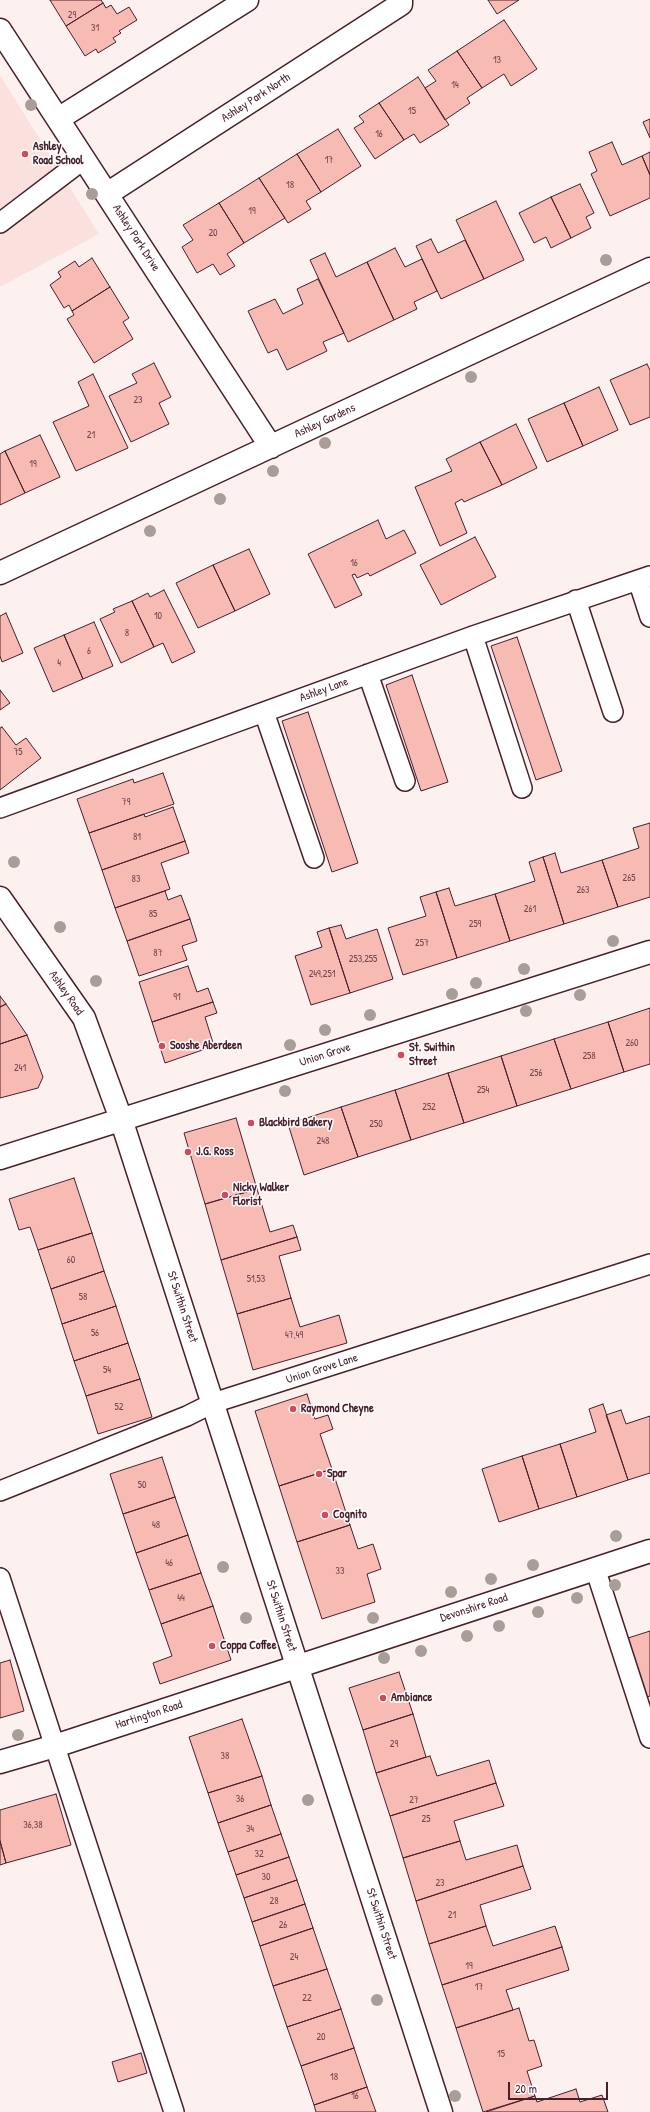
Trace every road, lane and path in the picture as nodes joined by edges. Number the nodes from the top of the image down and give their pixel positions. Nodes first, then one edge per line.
1 (247, 0) edge
2 (401, 0) edge
3 (0, 30) edge
4 (58, 119) junction
5 (84, 159) junction
6 (107, 194) junction
7 (0, 223) edge
8 (650, 269) edge
9 (271, 447) junction
10 (0, 573) edge
11 (644, 578) edge
12 (576, 600) junction
13 (650, 616) edge
14 (473, 636) junction
15 (368, 674) junction
16 (264, 712) junction
17 (613, 712) dead end
18 (404, 781) dead end
19 (522, 788) dead end
20 (0, 808) edge
21 (314, 858) dead end
22 (0, 898) edge
23 (650, 952) edge
24 (121, 1119) junction
25 (0, 1158) edge
26 (650, 1264) edge
27 (213, 1404) junction
28 (0, 1491) edge
29 (650, 1551) edge
30 (595, 1568) junction
31 (0, 1578) edge
32 (298, 1667) junction
33 (650, 1738) edge
34 (55, 1746) junction
35 (0, 1762) edge
36 (174, 2112) edge
37 (441, 2112) edge

1 - 4 street
2 - 6 street, Ashley Park North
3 - 4 street, Ashley Park Drive
4 - 5 street, Ashley Park Drive
5 - 6 street, Ashley Park Drive
5 - 7 lane
6 - 9 street, Ashley Park Drive
8 - 9 street, Ashley Gardens
9 - 10 street, Ashley Gardens
11 - 12 lane, Ashley Lane
11 - 13 lane
12 - 14 lane, Ashley Lane
12 - 17 lane
14 - 15 lane, Ashley Lane
14 - 19 lane
15 - 16 lane, Ashley Lane
15 - 18 lane
16 - 20 lane, Ashley Lane
16 - 21 lane
22 - 24 street, Ashley Road
23 - 24 street, Union Grove
24 - 25 street, Union Grove
24 - 27 street, St Swithin Street
26 - 27 lane, Union Grove Lane
27 - 28 lane, Union Grove Lane
27 - 32 street, St Swithin Street
29 - 30 street, Devonshire Road
30 - 32 street, Devonshire Road
30 - 33 lane
31 - 34 lane
32 - 34 street, Hartington Road
32 - 37 street, St Swithin Street
34 - 35 street, Hartington Road
34 - 36 lane

